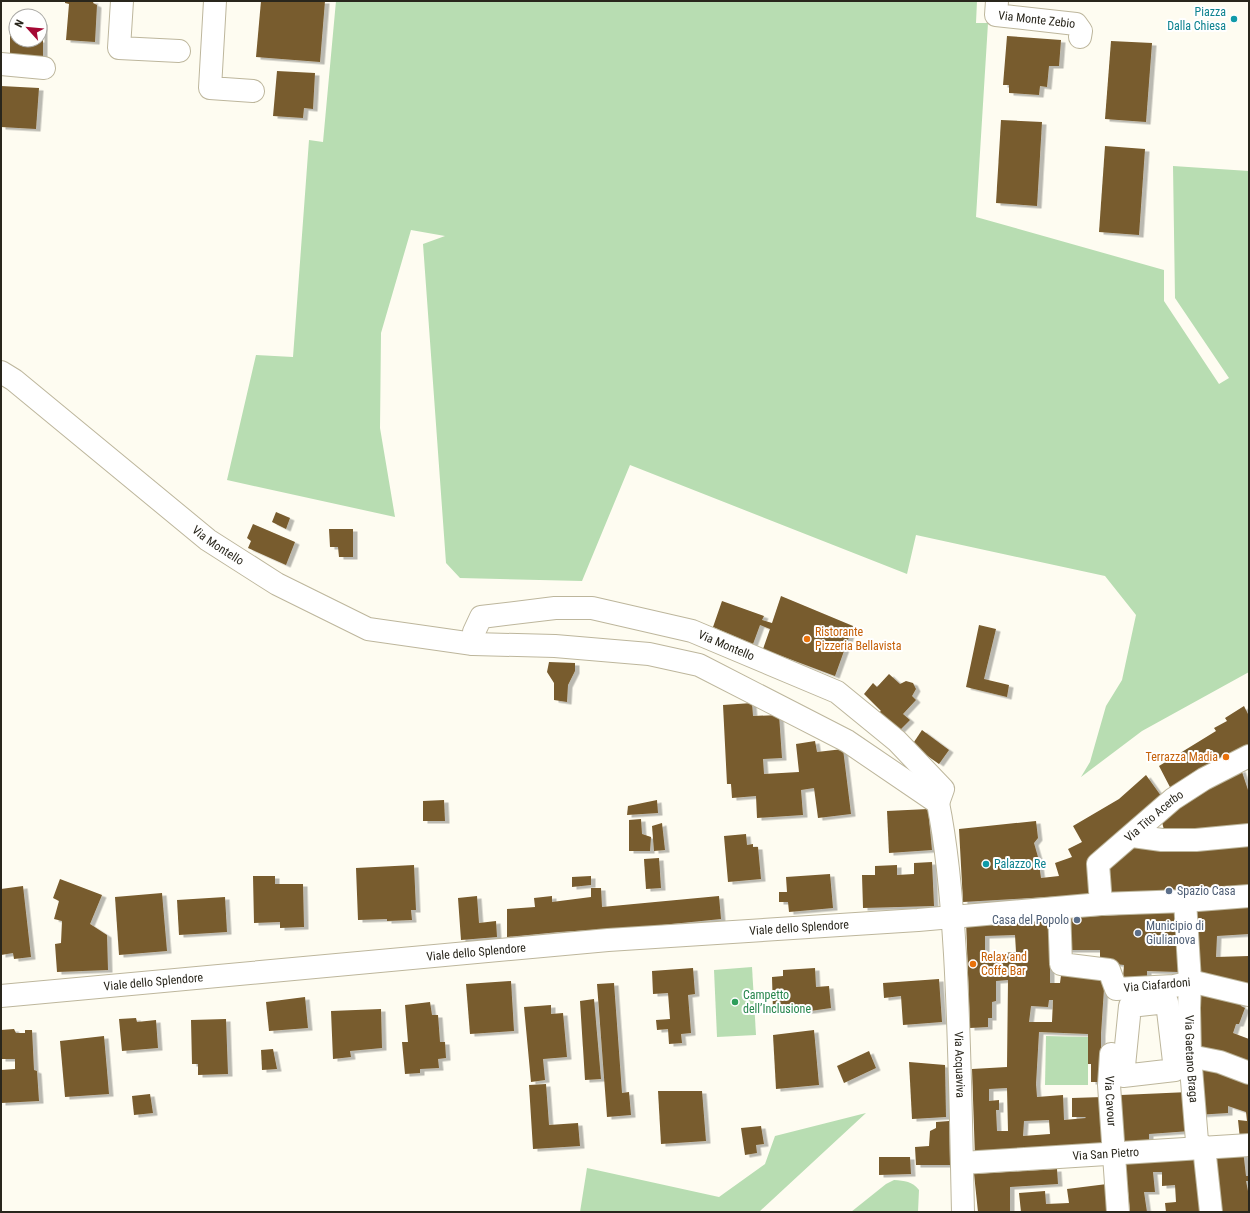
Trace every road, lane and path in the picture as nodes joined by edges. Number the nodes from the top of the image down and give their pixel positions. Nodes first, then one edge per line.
1 (122, 1) edge
2 (215, 1) edge
3 (997, 1) edge
4 (1080, 37) dead end
5 (178, 51) dead end
6 (1, 64) edge
7 (44, 68) dead end
8 (253, 91) dead end
9 (1, 372) edge
10 (473, 644) junction
11 (1249, 756) edge
12 (938, 803) junction
13 (1249, 835) edge
14 (1132, 836) junction
15 (1249, 896) edge
16 (1185, 902) junction
17 (1100, 904) junction
18 (1059, 908) junction
19 (952, 917) junction
20 (1190, 981) junction
21 (1116, 989) junction
22 (1249, 995) edge
23 (1, 996) edge
24 (1190, 1056) junction
25 (1249, 1073) edge
26 (1193, 1080) junction
27 (1116, 1081) junction
28 (1249, 1145) edge
29 (1204, 1147) junction
30 (1114, 1153) junction
31 (962, 1163) junction
32 (964, 1212) edge
33 (1118, 1212) edge
34 (1211, 1212) edge

1 - 5 street
2 - 8 street
3 - 4 street, Via Monte Zebio
6 - 7 street
9 - 10 street, Via Montello
10 - 12 street, Via Montello
10 - 12 street, Via Montello
11 - 14 street, Via Tito Acerbo
12 - 19 street, Via Montello
13 - 14 street
14 - 17 street, Via Tito Acerbo
15 - 16 street, Viale dello Splendore
16 - 17 street, Viale dello Splendore
16 - 20 street, Via Gaetano Braga
17 - 18 street, Viale dello Splendore
18 - 19 street, Viale dello Splendore
18 - 21 street, Via Ciafardoni
19 - 23 street, Viale dello Splendore
19 - 31 street, Via Acquaviva
20 - 21 street, Via Ciafardoni
20 - 22 street, Via Ciafardoni
20 - 24 street, Via Gaetano Braga
21 - 27 street, Via Cavour
24 - 25 street
24 - 26 street, Via Gaetano Braga
26 - 27 street
26 - 29 street, Via Gaetano Braga
27 - 30 street, Via Cavour
28 - 29 street, Via San Pietro
29 - 30 street, Via San Pietro
29 - 34 street, Via Gaetano Braga
30 - 31 street, Via San Pietro
30 - 33 street, Via Cavour
31 - 32 street, Via Acquaviva

